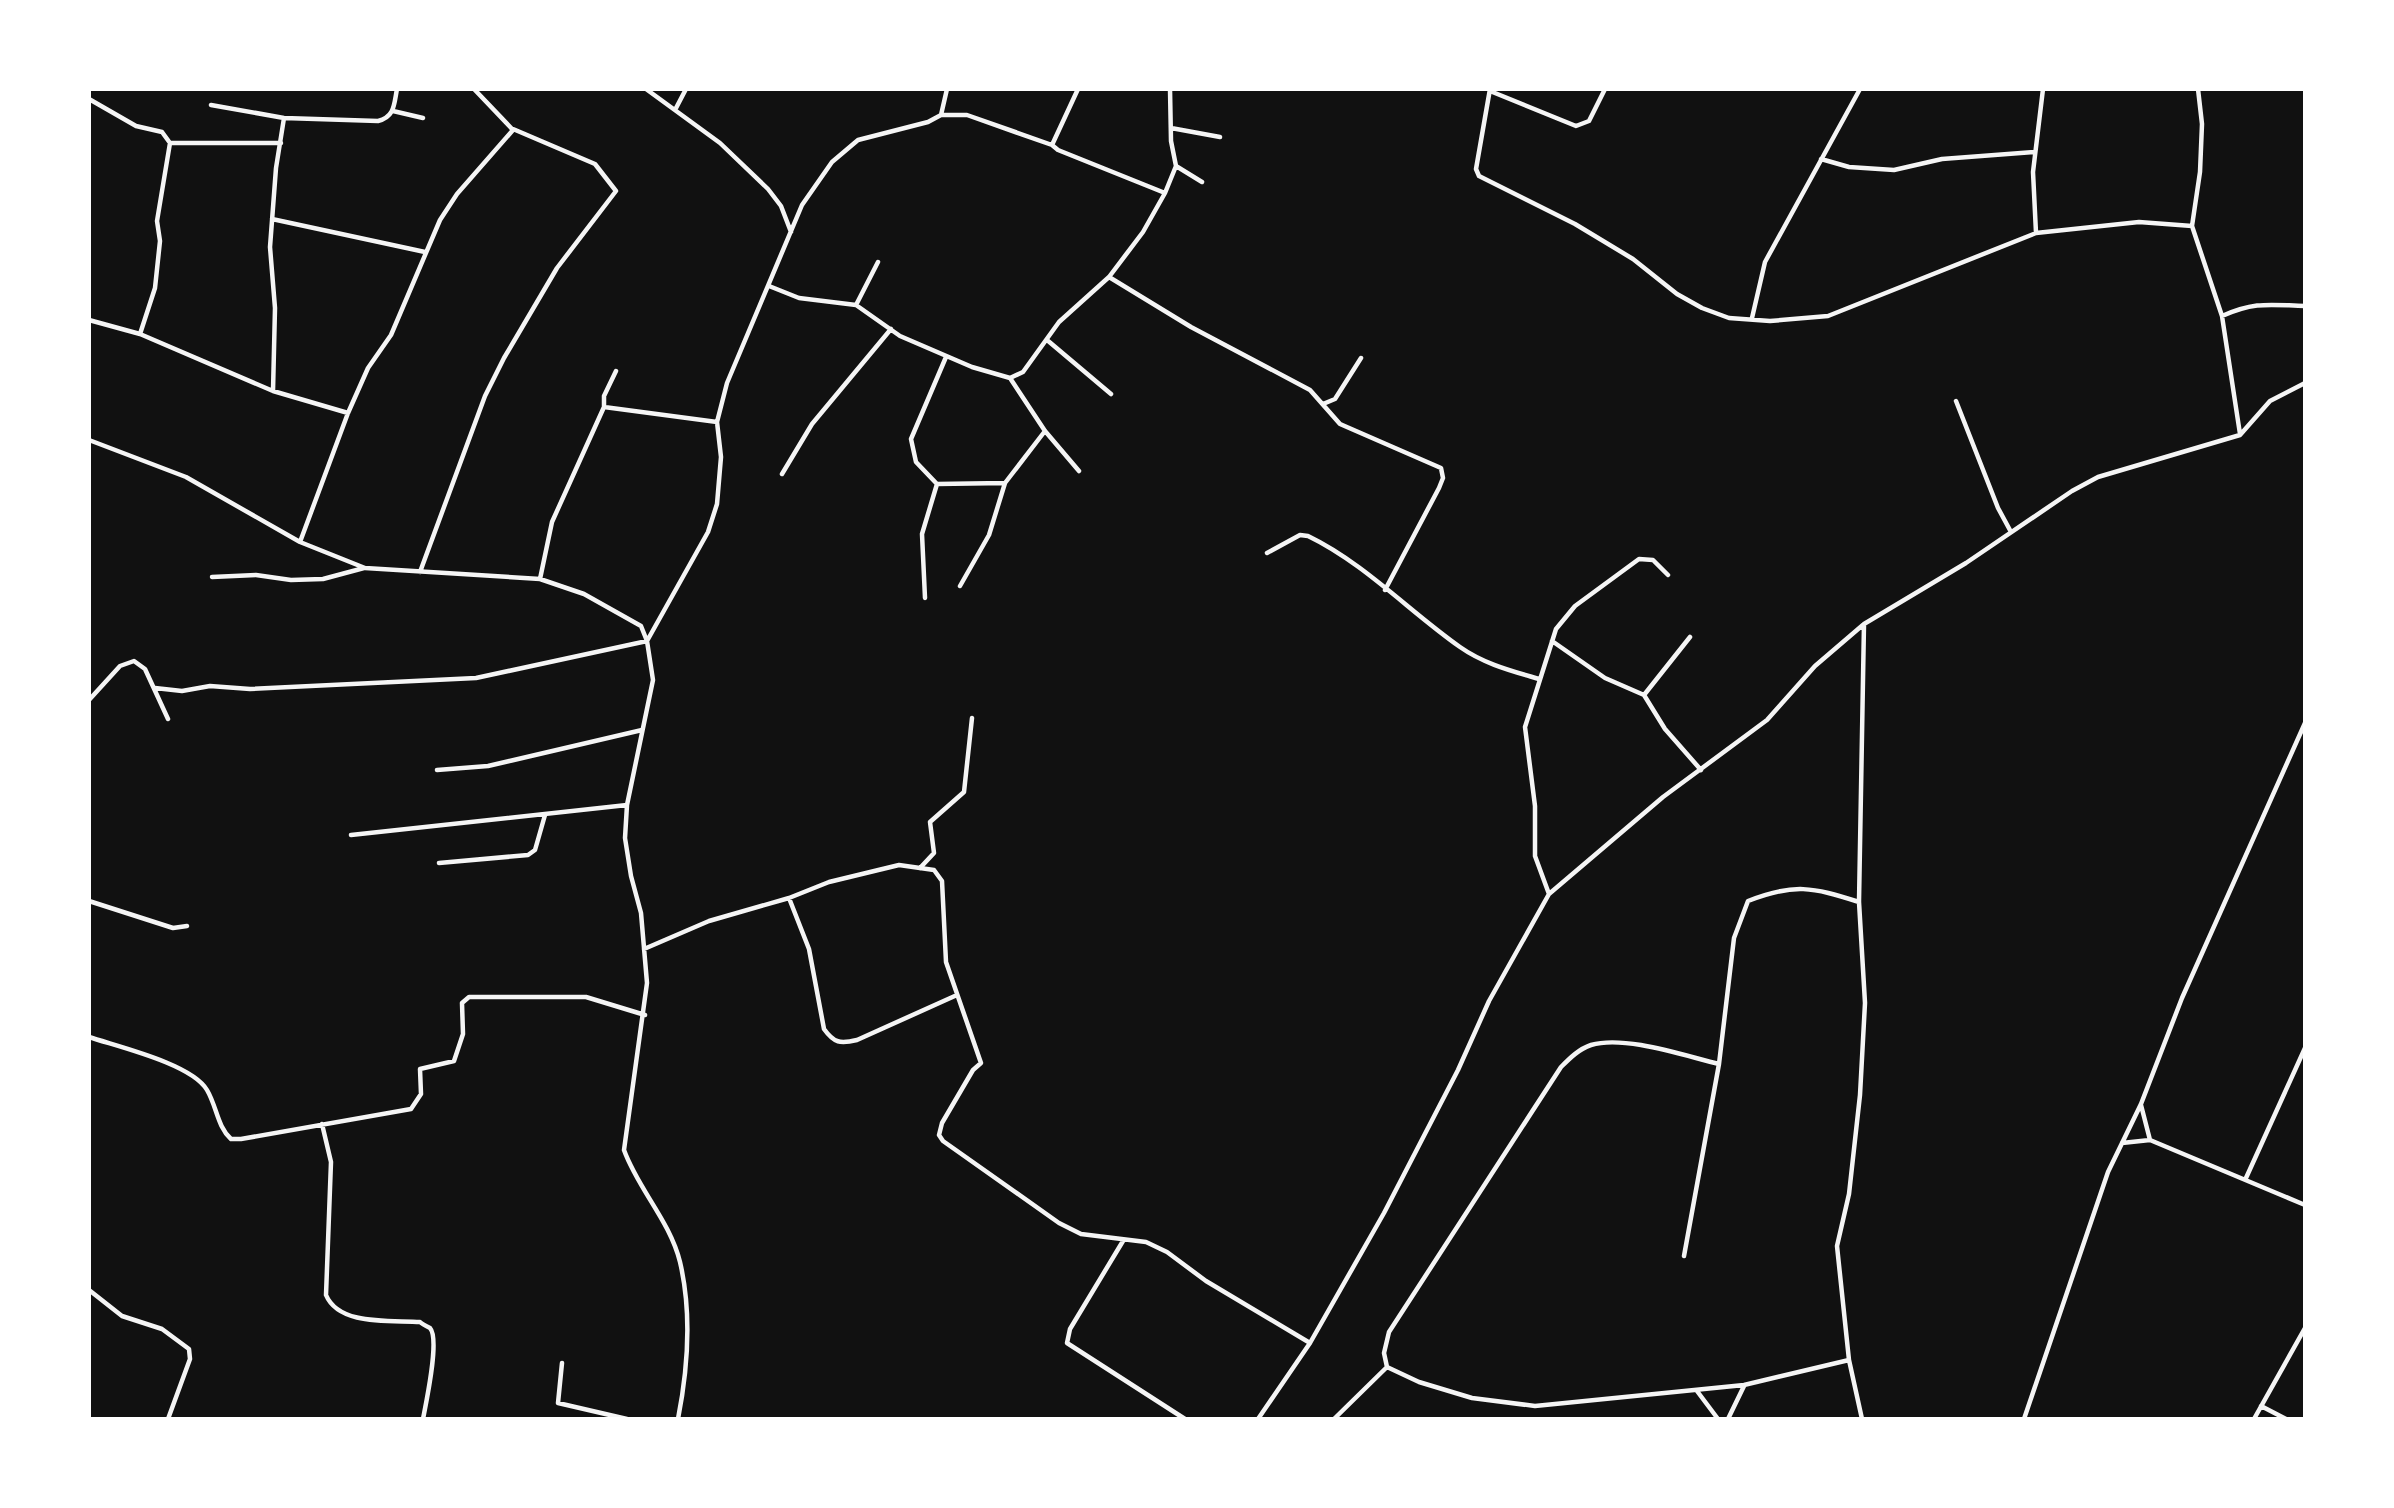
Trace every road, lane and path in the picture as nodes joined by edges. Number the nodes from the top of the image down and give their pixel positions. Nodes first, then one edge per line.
1 (397, 89) edge
2 (474, 89) edge
3 (646, 89) edge
4 (686, 89) edge
5 (947, 89) edge
6 (1078, 89) edge
7 (1170, 89) edge
8 (1605, 89) edge
9 (1860, 89) edge
10 (2043, 89) edge
11 (2198, 89) edge
12 (1490, 90) edge
13 (89, 99) edge
14 (211, 105) dead end
15 (675, 110) junction
16 (393, 111) junction
17 (941, 115) junction
18 (284, 118) junction
19 (423, 118) dead end
20 (1171, 128) junction
21 (513, 129) junction
22 (1220, 138) dead end
23 (170, 143) junction
24 (281, 143) junction
25 (1052, 145) junction
26 (2035, 152) junction
27 (1821, 159) junction
28 (1176, 166) junction
29 (1202, 182) dead end
30 (1165, 193) junction
31 (272, 219) junction
32 (2192, 226) junction
33 (791, 233) junction
34 (2036, 233) junction
35 (425, 251) junction
36 (878, 262) dead end
37 (1109, 277) junction
38 (769, 286) junction
39 (856, 305) junction
40 (2305, 306) edge
41 (2222, 316) junction
42 (1752, 318) junction
43 (89, 320) edge
44 (891, 329) junction
45 (140, 334) junction
46 (1047, 340) junction
47 (946, 357) junction
48 (1362, 358) dead end
49 (616, 371) dead end
50 (1010, 378) junction
51 (2305, 383) edge
52 (273, 391) junction
53 (1111, 394) dead end
54 (1956, 401) dead end
55 (1323, 404) junction
56 (604, 407) junction
57 (348, 414) junction
58 (717, 422) junction
59 (1045, 432) junction
60 (2240, 435) junction
61 (89, 440) edge
62 (1079, 471) dead end
63 (782, 474) dead end
64 (1004, 483) junction
65 (937, 484) junction
66 (2011, 532) junction
67 (300, 542) junction
68 (1267, 553) dead end
69 (365, 568) junction
70 (420, 572) junction
71 (1668, 575) dead end
72 (212, 577) dead end
73 (540, 579) junction
74 (960, 586) dead end
75 (1385, 590) junction
76 (925, 598) dead end
77 (1864, 624) junction
78 (1690, 637) dead end
79 (647, 640) junction
80 (1552, 640) junction
81 (1539, 679) junction
82 (155, 688) junction
83 (1644, 695) junction
84 (89, 700) edge
85 (972, 718) dead end
86 (168, 719) dead end
87 (2305, 723) edge
88 (642, 730) junction
89 (437, 770) dead end
90 (1701, 771) junction
91 (627, 805) junction
92 (545, 815) junction
93 (351, 835) dead end
94 (439, 863) dead end
95 (920, 869) junction
96 (1549, 894) junction
97 (789, 898) junction
98 (89, 901) edge
99 (1859, 902) junction
100 (187, 926) dead end
101 (644, 949) junction
102 (957, 995) junction
103 (645, 1015) junction
104 (89, 1037) edge
105 (2305, 1048) edge
106 (1719, 1064) junction
107 (2141, 1104) junction
108 (322, 1124) junction
109 (2150, 1140) junction
110 (2121, 1143) junction
111 (2246, 1178) junction
112 (2305, 1205) edge
113 (1123, 1241) junction
114 (1684, 1256) dead end
115 (89, 1290) edge
116 (2305, 1328) edge
117 (1310, 1343) junction
118 (1849, 1360) junction
119 (562, 1363) dead end
120 (1387, 1367) junction
121 (1744, 1385) junction
122 (1698, 1391) junction
123 (2261, 1406) junction
124 (168, 1419) edge
125 (423, 1419) edge
126 (627, 1419) edge
127 (678, 1419) edge
128 (1185, 1419) edge
129 (1258, 1419) edge
130 (1335, 1419) edge
131 (1718, 1419) edge
132 (1728, 1419) edge
133 (1862, 1419) edge
134 (2024, 1419) edge
135 (2254, 1419) edge
136 (2286, 1419) edge

1 - 16 street
2 - 21 street
3 - 15 street
4 - 15 street
5 - 17 street
6 - 25 street
7 - 20 street
8 - 12 street
9 - 27 street
10 - 26 street
11 - 32 street
12 - 42 street
13 - 23 street
14 - 18 street
15 - 33 street
16 - 18 street
16 - 19 street
17 - 25 street
17 - 33 street
18 - 24 street
20 - 22 street
20 - 28 street
21 - 35 street
21 - 70 street
23 - 24 street
23 - 45 street
24 - 31 street
25 - 30 street
26 - 27 street
26 - 34 street
27 - 42 street
28 - 29 street
28 - 30 street
30 - 37 street
31 - 35 street
31 - 52 street
32 - 34 street
32 - 41 street
33 - 38 street
34 - 42 street
35 - 57 street
36 - 39 street
37 - 46 street
37 - 55 street
38 - 39 street
38 - 58 street
39 - 44 street
40 - 41 street
41 - 60 street
43 - 45 street
44 - 47 street
44 - 63 street
45 - 52 street
46 - 50 street
46 - 53 street
47 - 50 street
47 - 65 street
48 - 55 street
49 - 56 street
50 - 59 street
51 - 60 street
52 - 57 street
54 - 66 street
55 - 75 street
56 - 58 street
56 - 73 street
57 - 67 street
58 - 79 street
59 - 62 street
59 - 64 street
60 - 66 street
61 - 67 street
64 - 65 street
64 - 74 street
65 - 76 street
66 - 77 street
67 - 69 street
68 - 75 street
69 - 70 street
69 - 72 street
70 - 73 street
71 - 80 street
73 - 79 street
75 - 81 street
77 - 90 street
77 - 99 street
78 - 83 street
79 - 82 street
79 - 88 street
80 - 81 street
80 - 83 street
81 - 96 street
82 - 84 street
82 - 86 street
83 - 90 street
85 - 95 street
87 - 107 street
88 - 89 street
88 - 91 street
90 - 96 street
91 - 92 street
91 - 101 street
92 - 93 street
92 - 94 street
95 - 97 street
95 - 102 street
96 - 117 street
97 - 101 street
97 - 102 street
98 - 100 street
99 - 106 street
99 - 118 street
101 - 103 street
102 - 113 street
103 - 108 street
103 - 127 street
104 - 108 street
105 - 111 street
106 - 114 street
106 - 120 street
107 - 109 street
107 - 110 street
108 - 125 street
109 - 110 street
109 - 111 street
110 - 134 street
111 - 112 street
113 - 117 street
113 - 128 street
115 - 124 street
116 - 123 street
117 - 129 street
118 - 121 street
118 - 133 street
119 - 126 street
120 - 122 street
120 - 130 street
121 - 122 street
121 - 132 street
122 - 131 street
123 - 135 street
123 - 136 street

